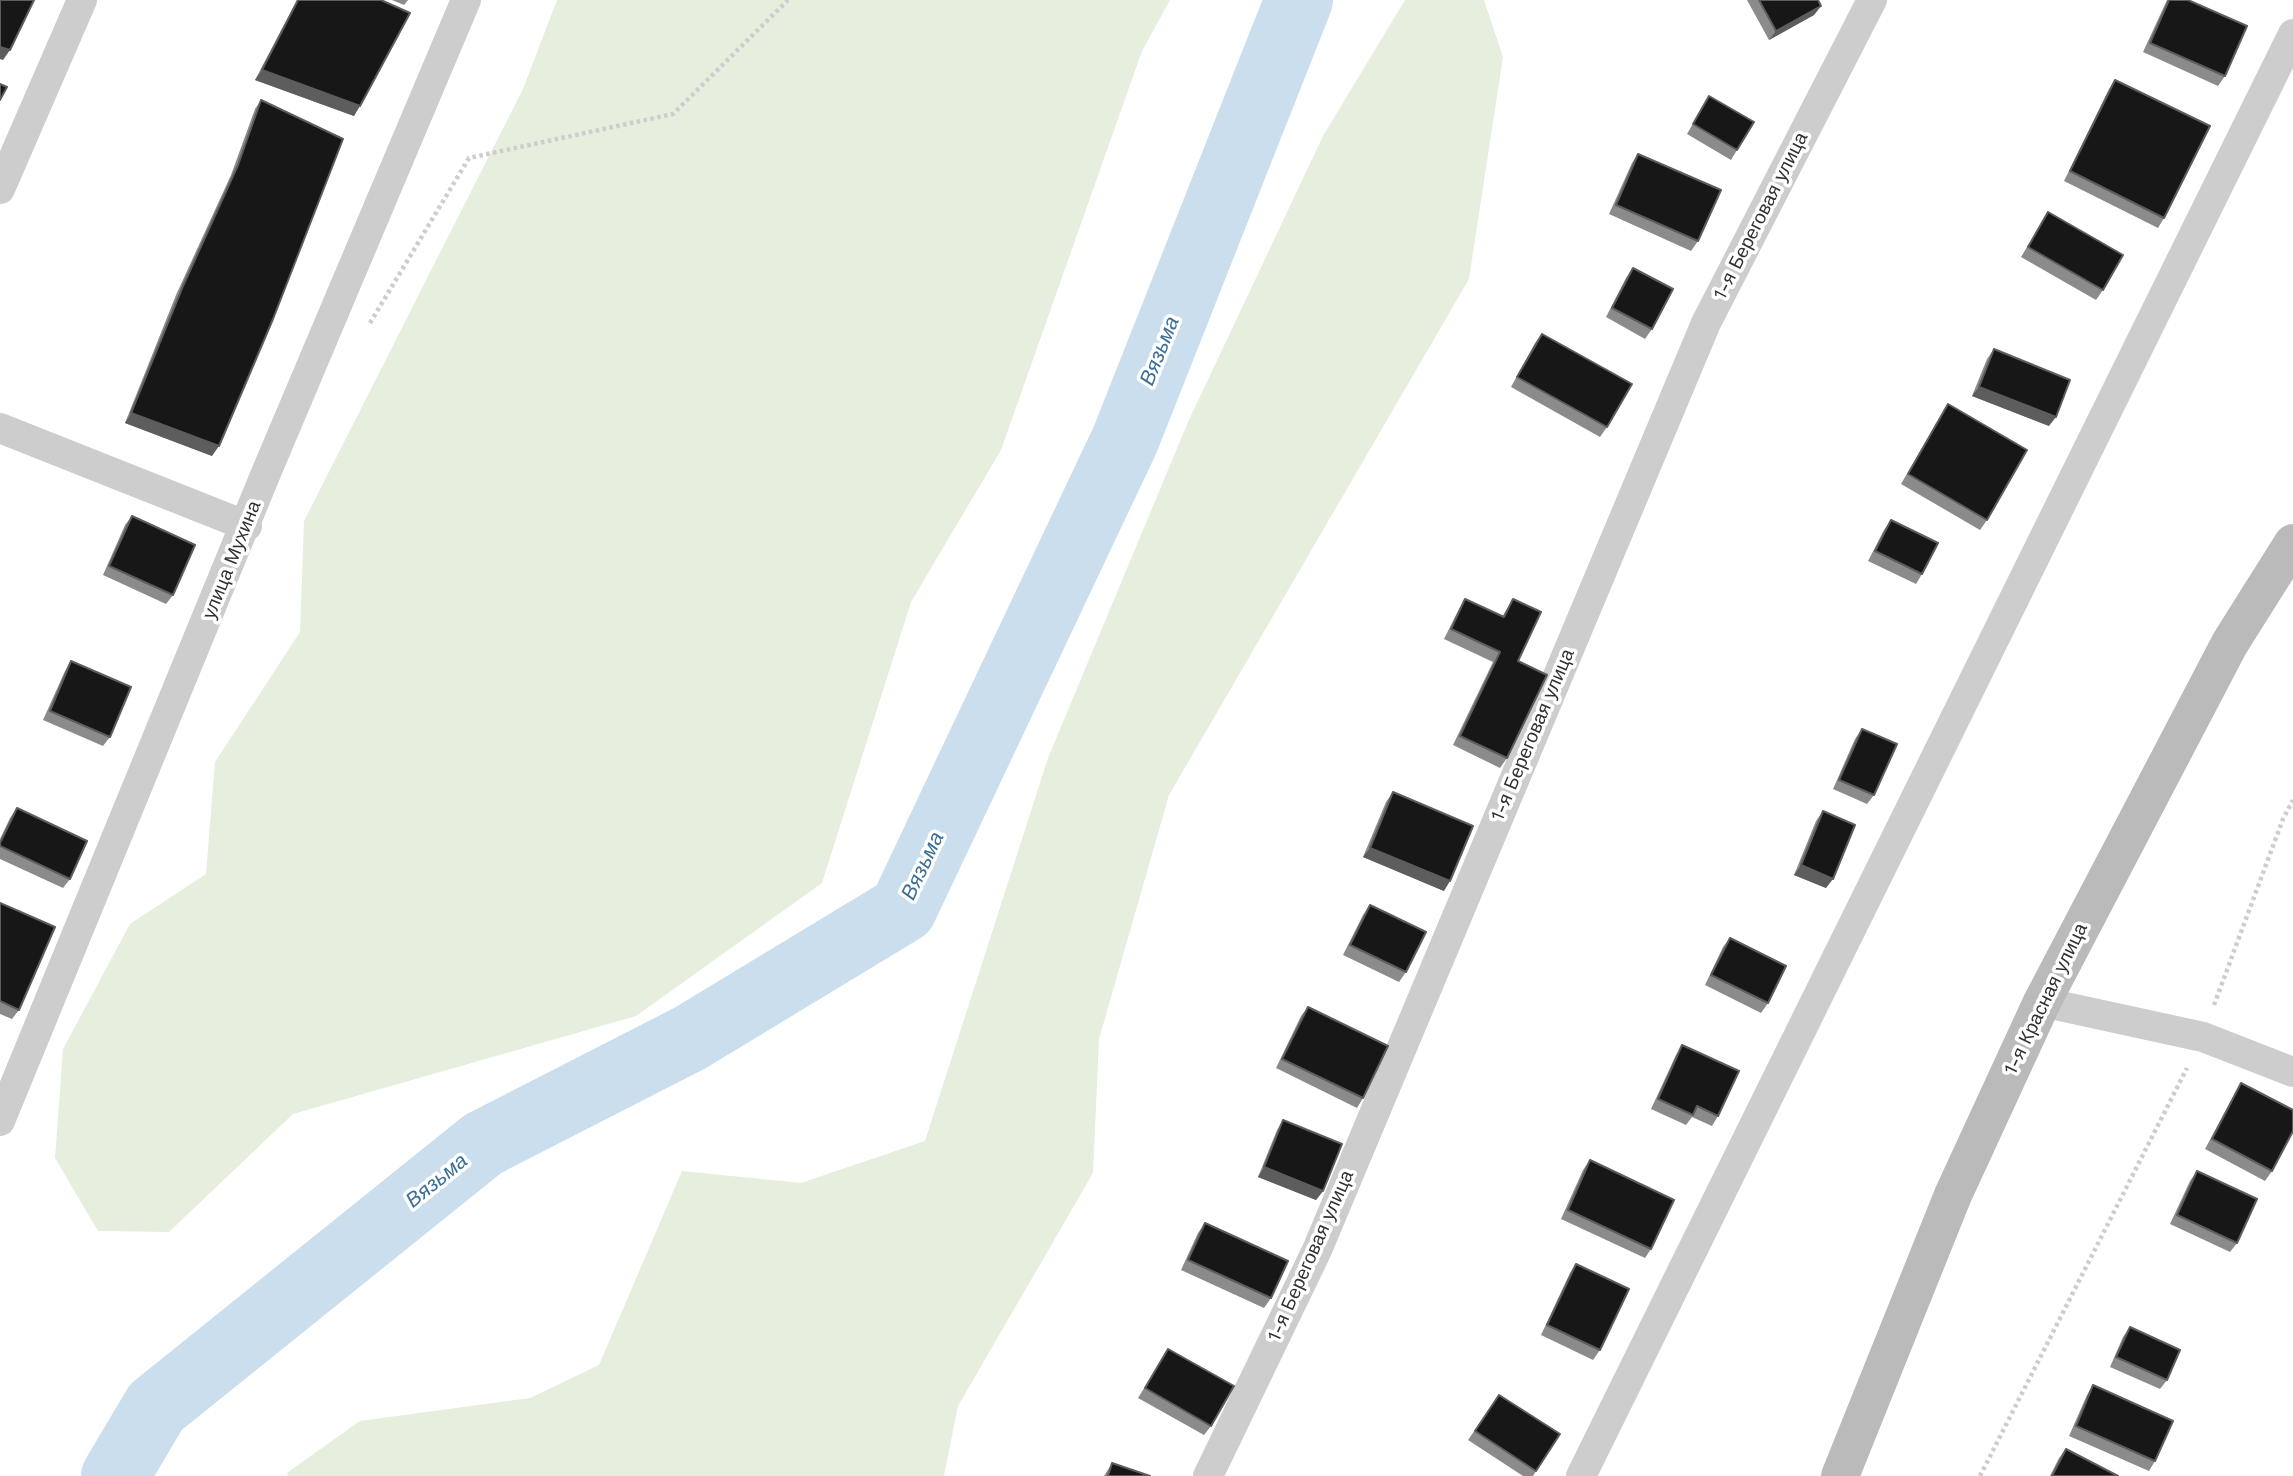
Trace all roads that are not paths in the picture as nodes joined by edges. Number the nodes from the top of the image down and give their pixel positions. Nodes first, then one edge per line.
1 (82, 0) edge
2 (466, 0) edge
3 (1872, 0) edge
4 (2293, 34) edge
5 (0, 189) edge
6 (0, 428) edge
7 (247, 526) junction
8 (2293, 543) edge
9 (2042, 1002) junction
10 (2293, 1072) edge
11 (0, 1121) edge
12 (1208, 1476) edge
13 (1581, 1476) edge
14 (1840, 1476) edge

1 - 5 street
2 - 7 street, улица Мухина
3 - 12 street, 1-я Береговая улица
4 - 13 street
6 - 7 street
7 - 11 street, улица Мухина
8 - 9 main road, 1-я Красная улица
9 - 10 street
9 - 14 main road, 1-я Красная улица

